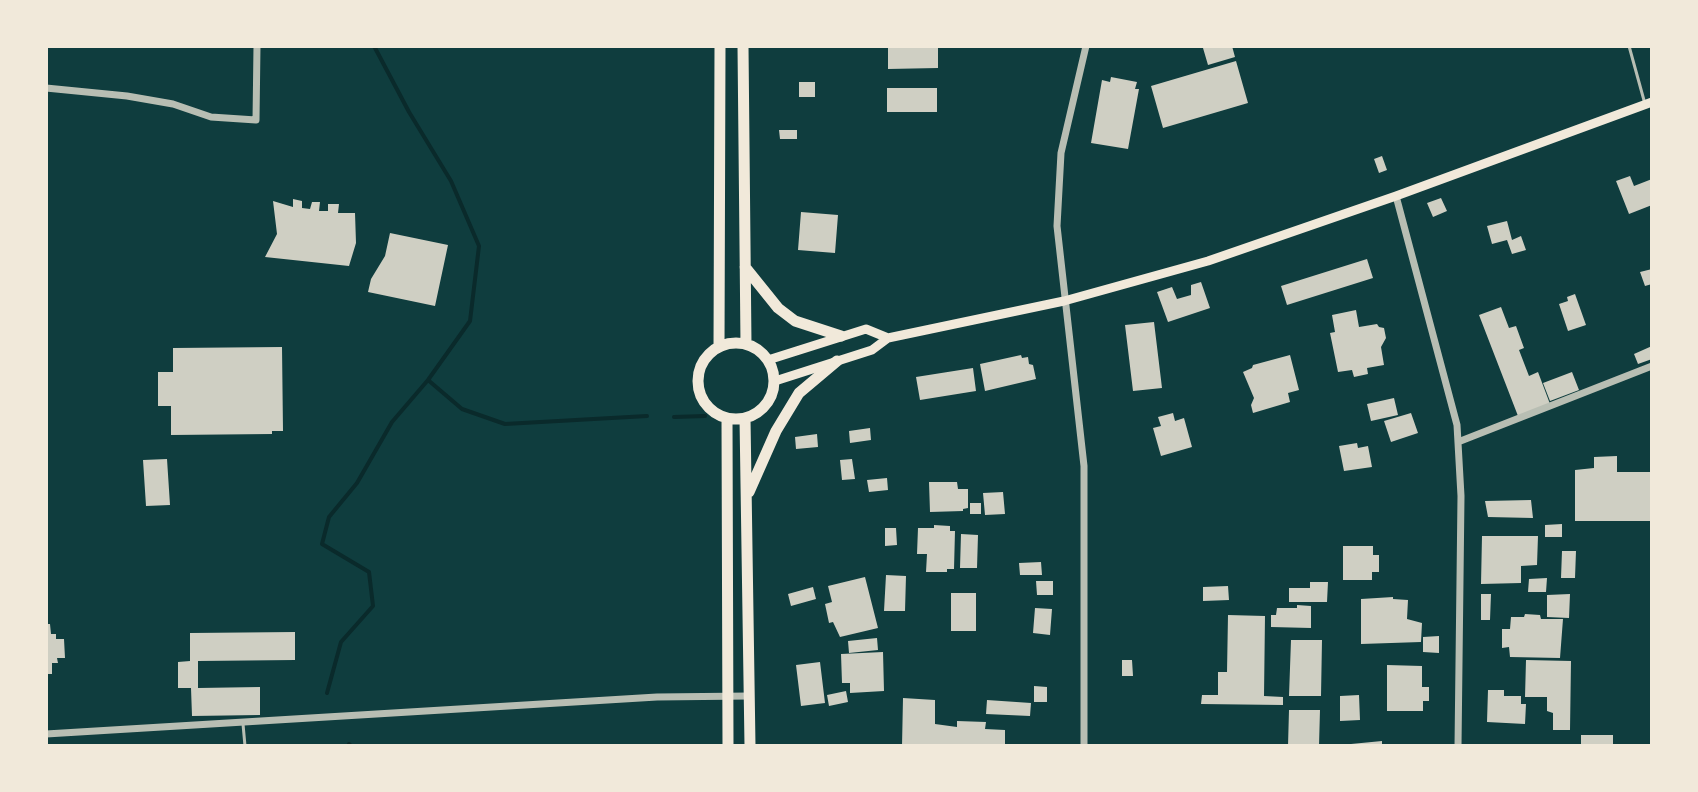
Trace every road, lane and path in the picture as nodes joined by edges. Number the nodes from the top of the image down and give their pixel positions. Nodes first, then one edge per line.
1 (257, 46) edge
2 (720, 46) edge
3 (743, 46) edge
4 (1086, 46) edge
5 (1629, 46) edge
6 (46, 88) edge
7 (1649, 103) edge
8 (1396, 196) junction
9 (745, 267) junction
10 (1064, 301) junction
11 (841, 336) junction
12 (888, 338) junction
13 (746, 344) junction
14 (719, 347) junction
15 (768, 360) junction
16 (837, 361) junction
17 (1652, 366) edge
18 (775, 381) junction
19 (727, 418) junction
20 (745, 418) junction
21 (1458, 442) junction
22 (747, 496) junction
23 (728, 696) junction
24 (749, 696) junction
25 (243, 724) junction
26 (46, 734) edge
27 (245, 746) edge
28 (728, 746) edge
29 (750, 746) edge
30 (1084, 746) edge
31 (1458, 746) edge

1 - 6 street
2 - 14 main road
3 - 9 main road
4 - 10 street
5 - 7 lane
7 - 8 main road
8 - 10 main road
8 - 21 street
9 - 11 main road
9 - 13 main road
10 - 12 main road
10 - 30 street
11 - 12 main road
11 - 15 main road
12 - 16 main road
13 - 14 main road
13 - 15 main road
14 - 19 main road
15 - 18 main road
16 - 18 main road
16 - 22 main road
17 - 21 street
18 - 20 main road
19 - 20 main road
19 - 23 main road
20 - 22 main road
21 - 31 street
22 - 24 main road
23 - 24 street
23 - 25 street
23 - 28 main road
24 - 29 main road
25 - 26 street
25 - 27 lane

